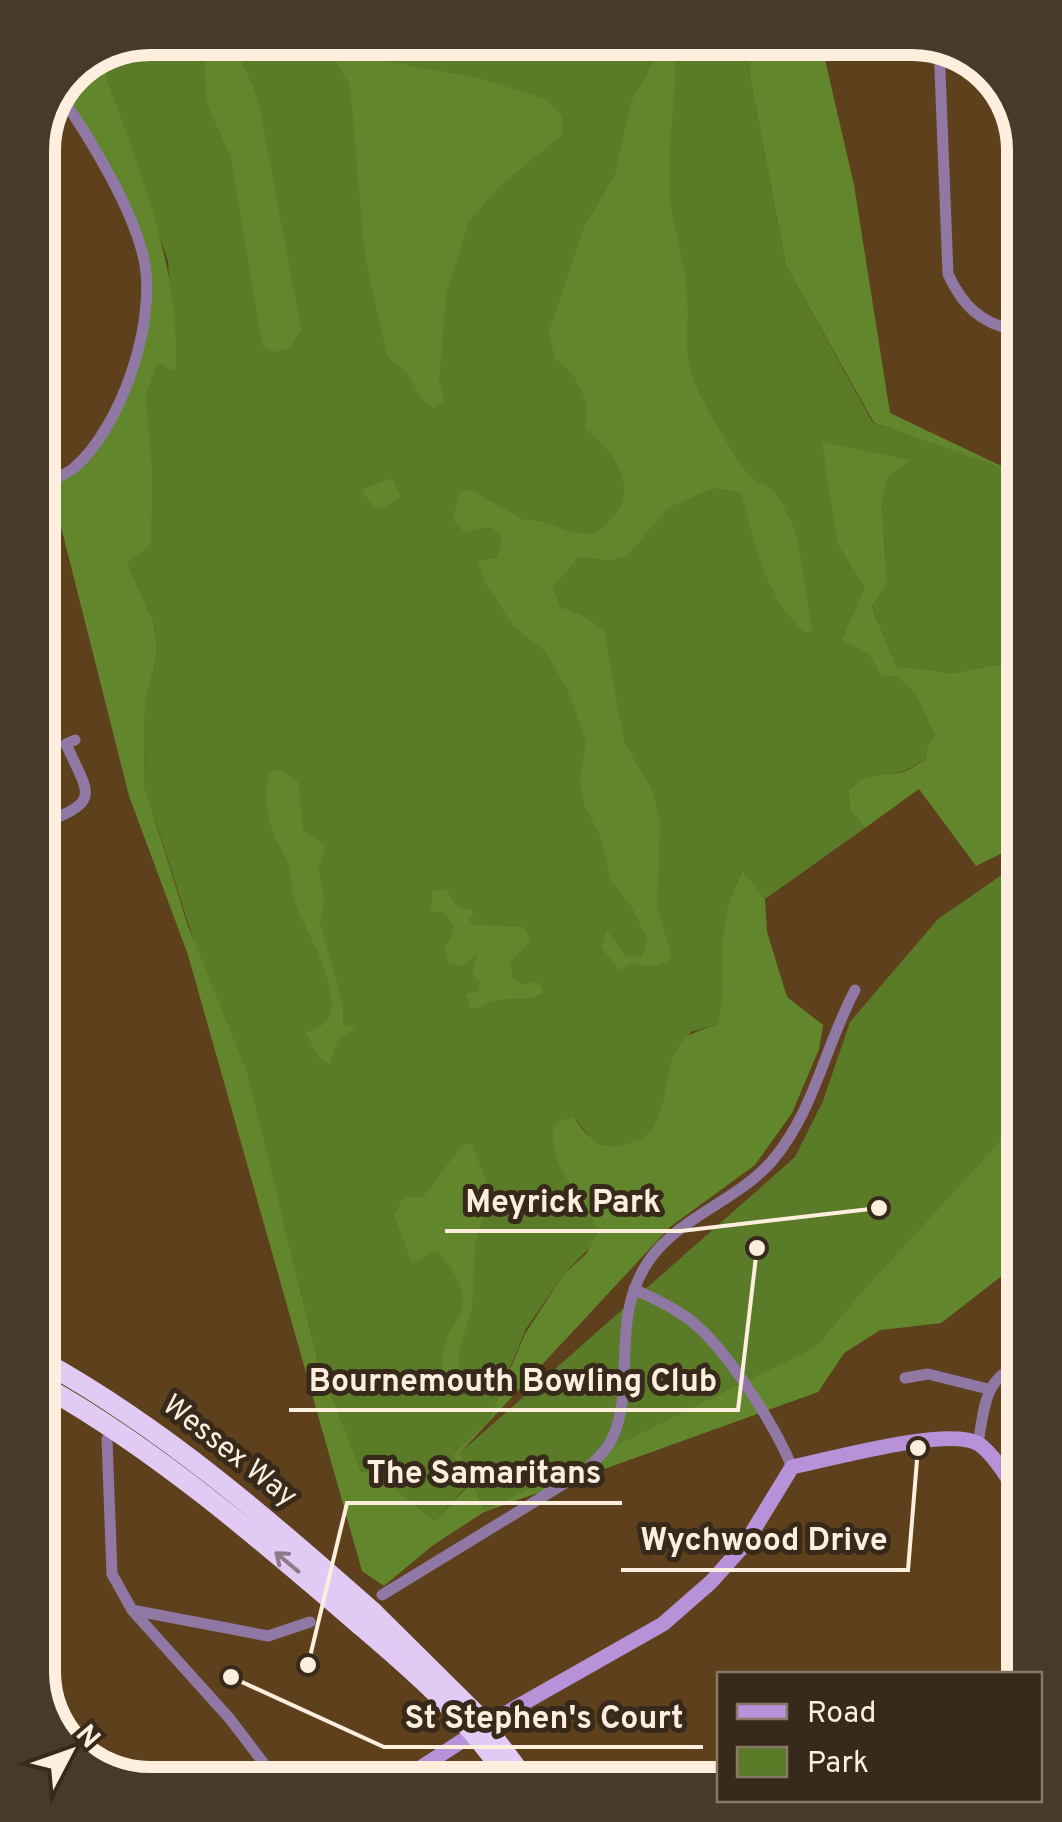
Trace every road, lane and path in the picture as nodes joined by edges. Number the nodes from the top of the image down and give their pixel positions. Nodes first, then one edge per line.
1 (940, 59) edge
2 (67, 105) edge
3 (1007, 329) edge
4 (55, 478) edge
5 (75, 740) dead end
6 (55, 818) edge
7 (855, 990) dead end
8 (634, 1289) junction
9 (55, 1367) edge
10 (1007, 1370) edge
11 (904, 1378) dead end
12 (988, 1389) junction
13 (55, 1393) edge
14 (107, 1440) dead end
15 (978, 1444) junction
16 (792, 1467) junction
17 (1007, 1477) edge
18 (132, 1610) junction
19 (372, 1611) junction
20 (302, 1622) dead end
21 (479, 1730) junction
22 (267, 1767) edge
23 (422, 1767) edge
24 (499, 1767) edge
25 (500, 1767) edge

1 - 3 street
2 - 4 street
5 - 6 street
7 - 8 street
8 - 16 street
8 - 19 street
9 - 19 highway, Wessex Way
10 - 12 street
11 - 12 street
12 - 15 street
19 -> 13 highway, Wessex Way
14 - 18 street
15 - 16 street
15 - 17 street
16 - 21 street
18 - 20 street
18 - 22 street
19 - 24 highway, Wessex Way, bridge
21 - 23 street
21 - 25 street

